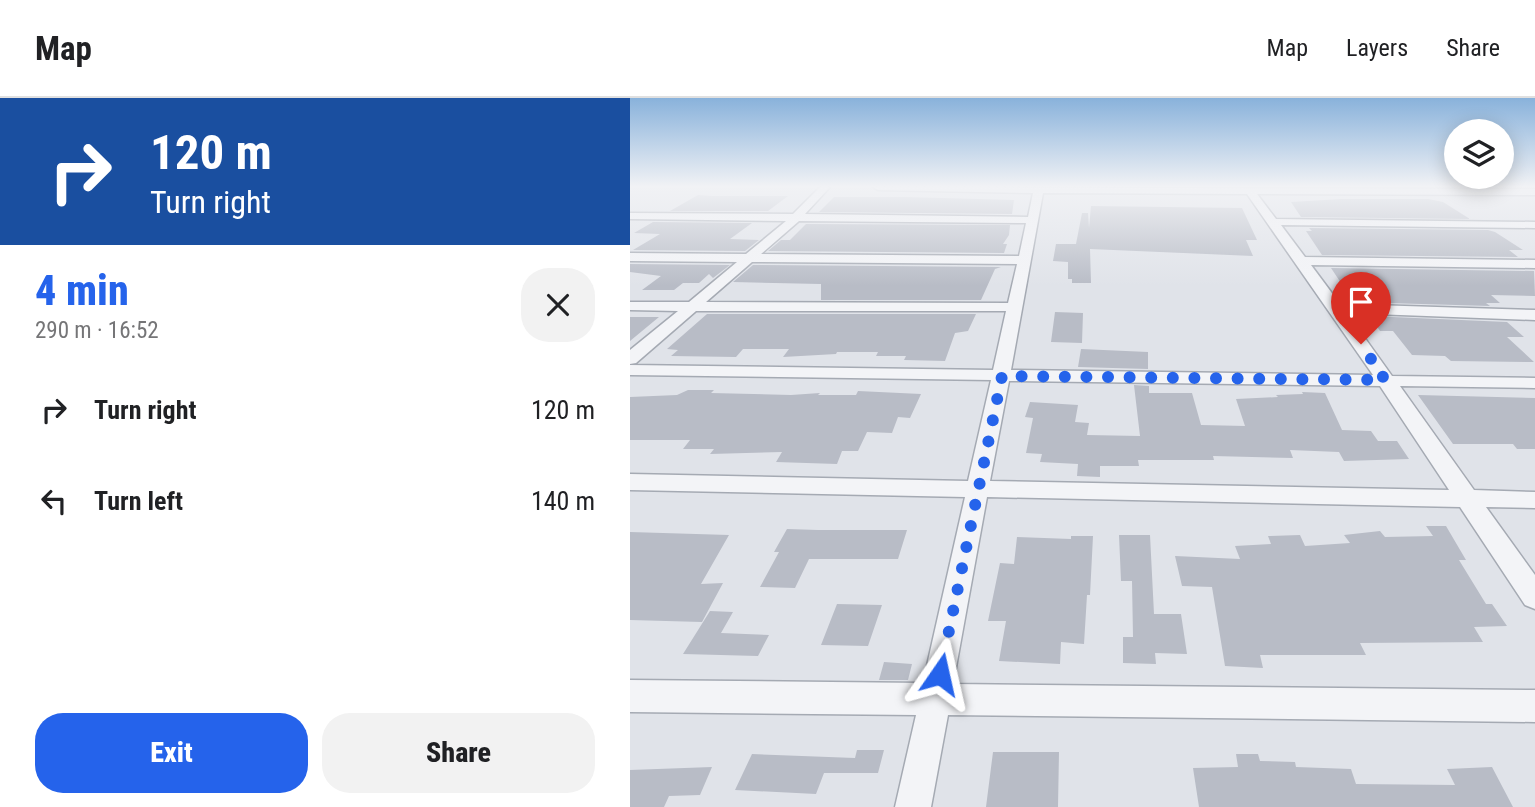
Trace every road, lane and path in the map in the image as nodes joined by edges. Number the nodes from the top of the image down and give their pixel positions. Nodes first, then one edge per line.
1 (794, 220) edge
2 (1033, 220) edge
3 (1514, 220) edge
4 (1275, 222) joint
5 (1522, 225) junction
6 (1535, 225) edge
7 (1535, 233) edge
8 (630, 257) edge
9 (752, 257) junction
10 (1025, 260) junction
11 (1301, 261) junction
12 (1535, 264) edge
13 (695, 305) junction
14 (630, 306) edge
15 (1016, 307) junction
16 (1336, 308) junction
17 (1535, 315) edge
18 (630, 359) edge
19 (630, 370) edge
20 (1002, 376) junction
21 (1385, 380) junction
22 (1535, 383) edge
23 (630, 482) edge
24 (976, 491) junction
25 (1466, 498) junction
26 (1535, 500) edge
27 (1535, 597) edge
28 (630, 696) edge
29 (934, 700) junction
30 (1535, 706) edge
31 (913, 807) edge

1 - 9 street
2 - 10 street
3 - 5 street
4 - 5 street
4 - 11 street
5 - 6 street
5 - 7 street
8 - 9 street
9 - 10 street
9 - 13 street
10 - 15 street
11 - 12 street
11 - 16 street
13 - 14 street
13 - 15 street
13 - 18 street
15 - 20 street
16 - 17 street
16 - 21 street
19 - 20 street
20 - 21 street
20 - 24 street
21 - 22 street
21 - 25 street
23 - 24 street
24 - 25 street
24 - 29 street
25 - 26 street
25 - 27 street
28 - 29 street
29 - 30 street
29 - 31 street

